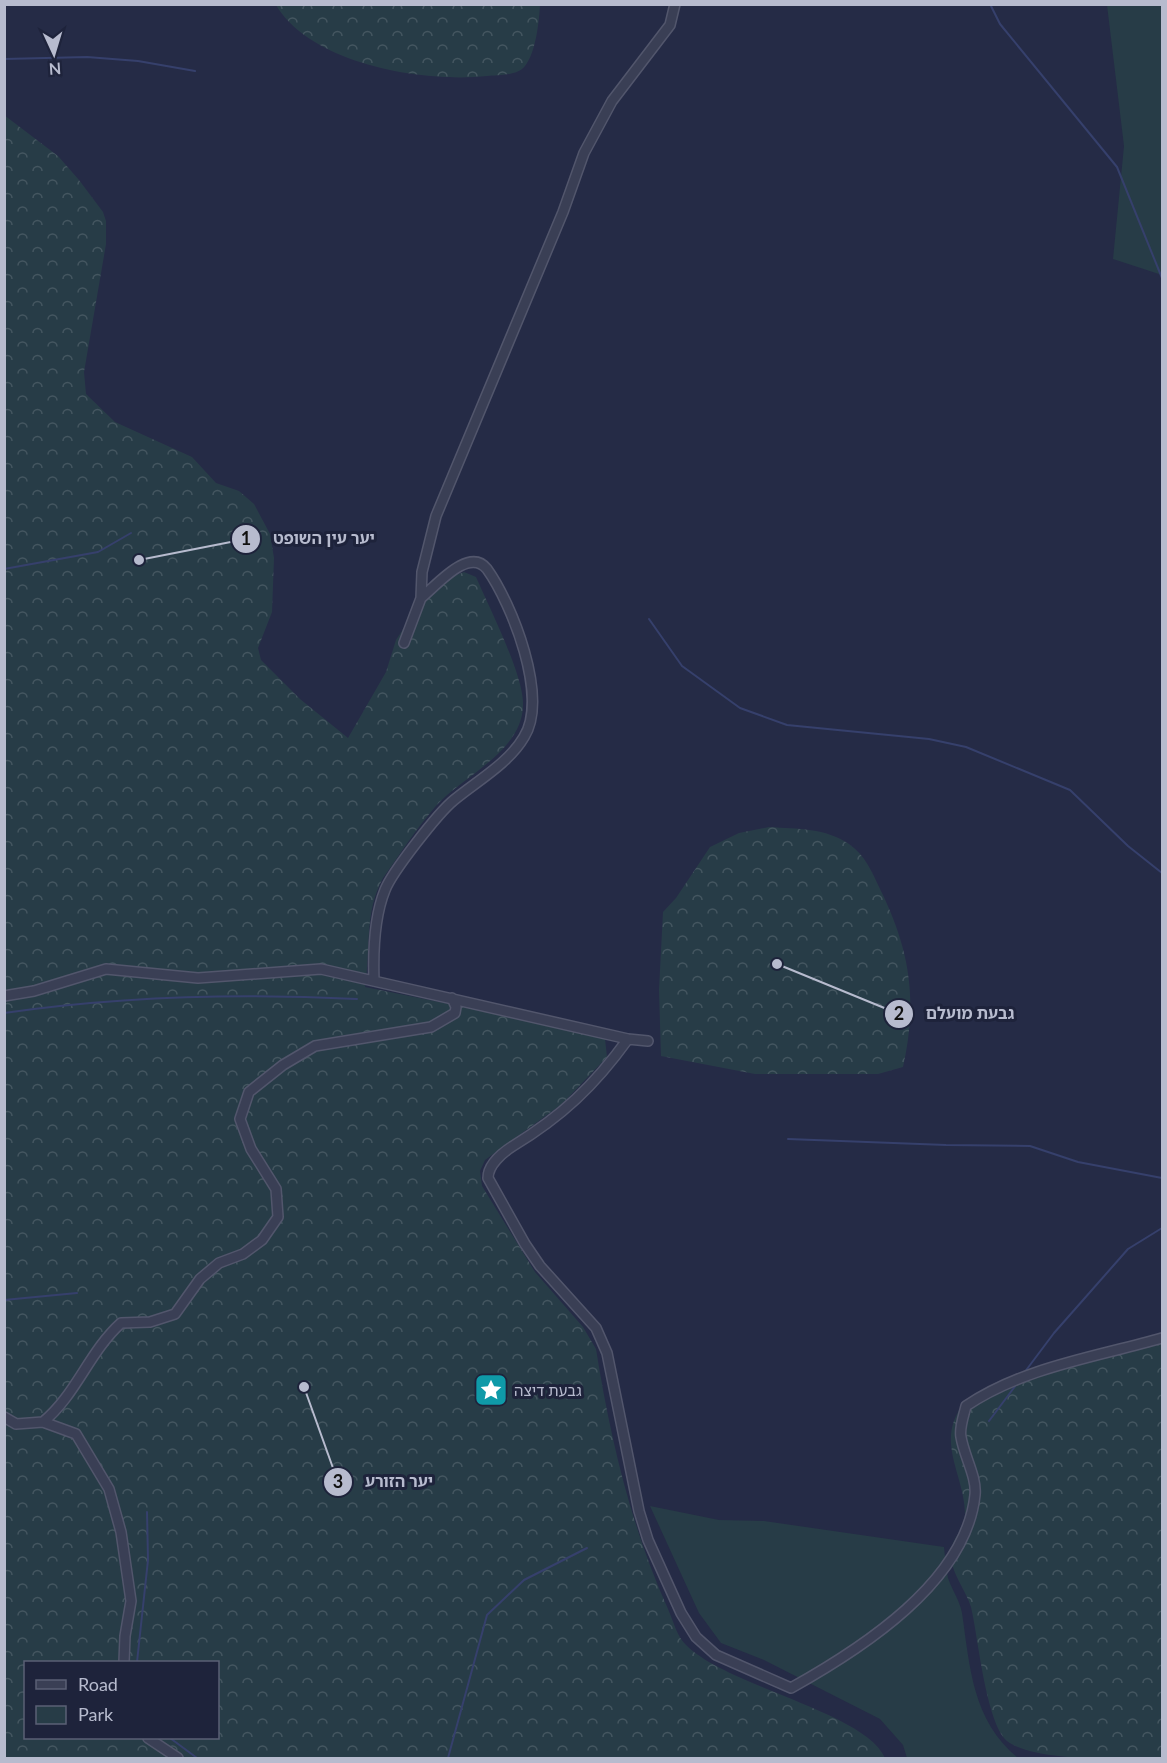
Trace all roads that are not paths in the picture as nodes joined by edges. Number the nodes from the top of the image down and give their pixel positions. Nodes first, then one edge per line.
1 (675, 4) edge
2 (421, 598) junction
3 (404, 643) dead end
4 (374, 981) junction
5 (4, 996) edge
6 (452, 998) junction
7 (628, 1039) junction
8 (648, 1041) dead end
9 (1162, 1338) edge
10 (4, 1417) edge
11 (43, 1422) junction
12 (124, 1661) edge
13 (151, 1739) edge
14 (178, 1758) edge

1 - 2 street
2 - 3 street
2 - 4 street
4 - 5 street
4 - 6 street
6 - 7 street
6 - 11 street
7 - 8 street
7 - 9 street
10 - 11 street
11 - 12 street
13 - 14 street

